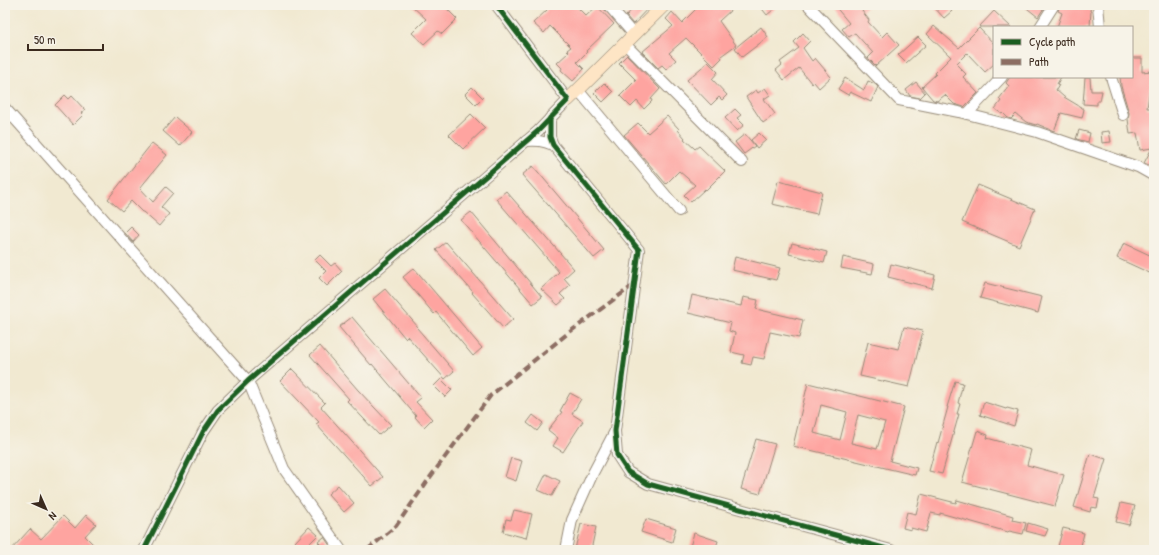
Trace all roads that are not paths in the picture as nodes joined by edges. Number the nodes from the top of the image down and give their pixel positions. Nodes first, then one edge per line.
1 (496, 5) edge
2 (608, 5) edge
3 (664, 5) edge
4 (808, 5) edge
5 (1054, 5) edge
6 (1098, 5) edge
7 (1041, 26) edge
8 (1100, 26) edge
9 (629, 39) junction
10 (1001, 78) edge
11 (1111, 78) edge
12 (578, 90) junction
13 (568, 100) junction
14 (6, 110) edge
15 (967, 114) junction
16 (1123, 115) dead end
17 (550, 118) junction
18 (526, 141) junction
19 (553, 145) junction
20 (742, 162) dead end
21 (1154, 176) edge
22 (679, 211) dead end
23 (248, 381) junction
24 (615, 431) junction
25 (144, 550) edge
26 (341, 550) edge
27 (566, 550) edge
28 (891, 550) edge

1 - 13 street
2 - 9 street
3 - 9 main road
4 - 15 street
5 - 7 street
6 - 8 street
9 - 12 main road
9 - 20 street
10 - 15 street
11 - 16 street
12 - 13 main road
12 - 22 street
13 - 17 street
14 - 23 street
15 - 21 street
17 - 18 street
17 - 19 street
18 - 19 street
18 - 23 street
19 - 24 street
23 - 25 street
23 - 26 street
24 - 27 street
24 - 28 street

